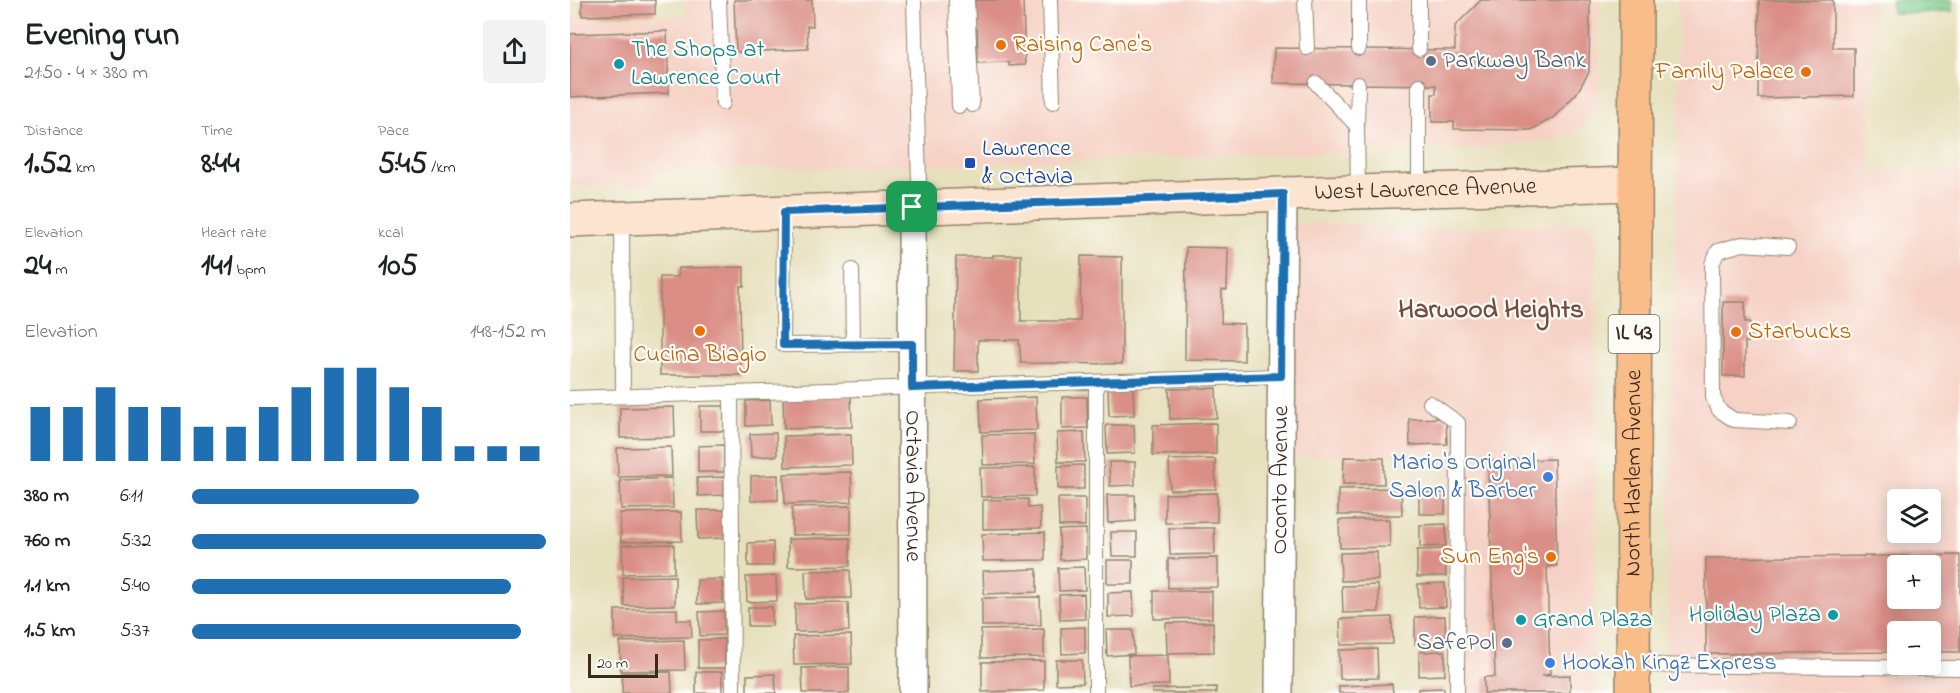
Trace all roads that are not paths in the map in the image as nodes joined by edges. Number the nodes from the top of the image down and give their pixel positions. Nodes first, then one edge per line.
1 (719, 0) edge
2 (914, 0) edge
3 (956, 0) edge
4 (967, 0) edge
5 (1050, 0) edge
6 (1305, 0) edge
7 (1359, 0) edge
8 (1419, 0) edge
9 (1636, 0) edge
10 (1307, 48) dead end
11 (1359, 48) dead end
12 (1419, 49) dead end
13 (1316, 83) dead end
14 (1358, 84) dead end
15 (1419, 85) dead end
16 (1053, 102) dead end
17 (723, 103) dead end
18 (1357, 126) junction
19 (1635, 184) junction
20 (1419, 190) junction
21 (1358, 192) junction
22 (1283, 194) junction
23 (912, 207) junction
24 (784, 212) junction
25 (622, 218) junction
26 (570, 220) edge
27 (1788, 248) dead end
28 (852, 270) dead end
29 (853, 344) junction
30 (912, 344) junction
31 (1281, 376) junction
32 (1096, 382) junction
33 (912, 388) junction
34 (731, 393) junction
35 (623, 396) junction
36 (570, 398) edge
37 (1430, 403) dead end
38 (1790, 423) dead end
39 (1960, 668) edge
40 (1633, 679) edge
41 (733, 693) edge
42 (913, 693) edge
43 (1096, 693) edge
44 (1279, 693) edge
45 (1457, 693) edge

1 - 17 lane
2 - 23 lane
3 - 4 lane
5 - 16 lane
6 - 10 lane
7 - 11 lane
8 - 12 lane
9 - 19 main road, North Harlem Avenue / IL 43
13 - 18 lane
14 - 18 lane
15 - 20 lane
18 - 21 lane
19 - 20 main road, West Lawrence Avenue
19 - 40 main road, North Harlem Avenue / IL 43
20 - 21 main road, West Lawrence Avenue
21 - 22 main road, West Lawrence Avenue
22 - 23 main road, West Lawrence Avenue
22 - 31 street, Oconto Avenue
23 - 24 main road, West Lawrence Avenue
23 - 30 street, Octavia Avenue
24 - 25 main road, West Lawrence Avenue
24 - 29 lane
25 - 26 main road, West Lawrence Avenue
25 - 35 lane
27 - 38 lane
28 - 29 lane
29 - 30 lane
30 - 33 street, Octavia Avenue
31 - 32 lane
31 - 44 street, Oconto Avenue
32 - 33 lane
32 - 43 lane
33 - 34 lane
33 - 42 street, Octavia Avenue
34 - 35 lane
34 - 41 lane
35 - 36 lane
37 - 45 lane
39 - 40 lane

